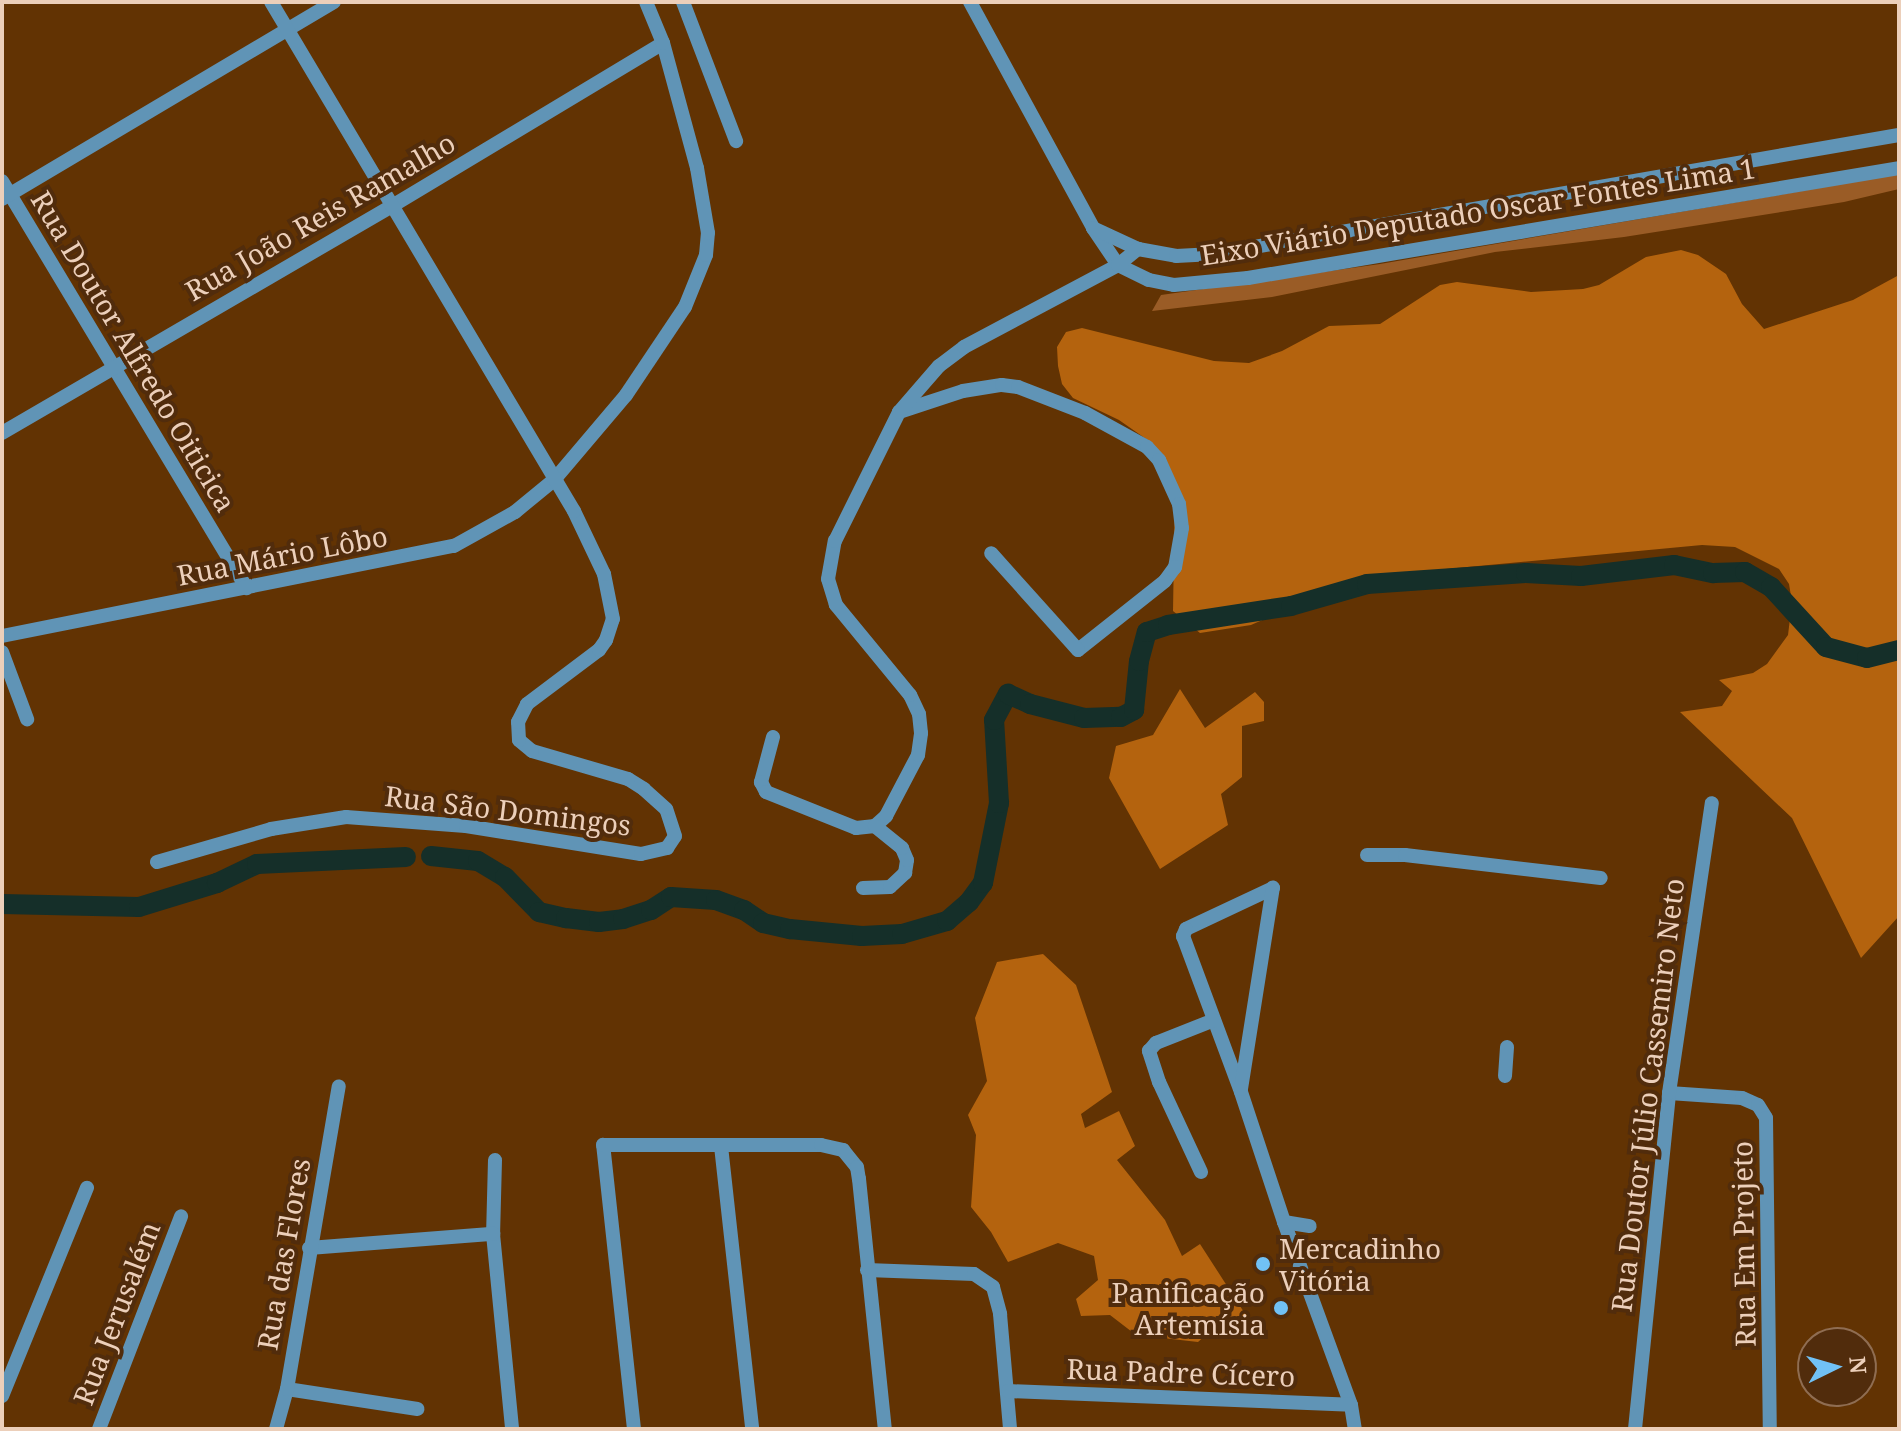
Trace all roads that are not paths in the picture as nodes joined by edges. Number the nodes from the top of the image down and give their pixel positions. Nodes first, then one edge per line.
1 (271, 2) edge
2 (334, 2) edge
3 (646, 2) edge
4 (683, 2) edge
5 (970, 2) edge
6 (288, 31) junction
7 (663, 43) junction
8 (1899, 135) edge
9 (736, 141) dead end
10 (1899, 168) edge
11 (5, 191) edge
12 (392, 206) junction
13 (1093, 228) junction
14 (1138, 249) junction
15 (1118, 265) junction
16 (113, 367) junction
17 (899, 412) junction
18 (2, 433) edge
19 (554, 480) junction
20 (991, 553) dead end
21 (247, 588) junction
22 (2, 636) edge
23 (2, 652) edge
24 (27, 719) dead end
25 (773, 737) dead end
26 (1712, 803) dead end
27 (875, 826) junction
28 (1367, 855) dead end
29 (157, 862) dead end
30 (1601, 878) dead end
31 (863, 888) dead end
32 (1214, 1020) junction
33 (1507, 1047) dead end
34 (1505, 1076) dead end
35 (339, 1086) dead end
36 (1241, 1092) junction
37 (1669, 1093) junction
38 (721, 1146) junction
39 (495, 1160) dead end
40 (1201, 1172) dead end
41 (87, 1188) dead end
42 (181, 1216) dead end
43 (1284, 1222) junction
44 (1310, 1226) dead end
45 (493, 1234) junction
46 (309, 1248) junction
47 (867, 1270) junction
48 (287, 1389) junction
49 (1008, 1391) junction
50 (2, 1396) edge
51 (1351, 1405) junction
52 (417, 1409) dead end
53 (99, 1429) edge
54 (276, 1429) edge
55 (512, 1429) edge
56 (634, 1429) edge
57 (752, 1429) edge
58 (885, 1429) edge
59 (1010, 1429) edge
60 (1355, 1429) edge
61 (1635, 1429) edge
62 (1770, 1429) edge

1 - 6 street
2 - 6 street
3 - 7 street, Rua Mário Lôbo
4 - 9 street
5 - 13 street
6 - 11 street
6 - 12 street
7 - 12 street, Rua João Reis Ramalho
7 - 19 street, Rua Mário Lôbo
8 - 14 street, Eixo Viário Deputado Oscar Fontes Lima 1
10 - 15 street, Eixo Viário Deputado Oscar Fontes Lima 1
11 - 16 street, Rua Doutor Alfredo Oiticica
12 - 16 street, Rua João Reis Ramalho
12 - 19 street
13 - 14 street, Eixo Viário Deputado Oscar Fontes Lima 1
13 - 15 street
14 - 15 street
15 - 17 street
16 - 18 street, Rua João Reis Ramalho
16 - 21 street, Rua Doutor Alfredo Oiticica
17 - 20 street
17 - 27 street
19 - 21 street, Rua Mário Lôbo
19 - 29 street, Rua São Domingos
21 - 22 street, Rua Mário Lôbo
23 - 24 street
25 - 27 street
26 - 37 street, Rua Doutor Júlio Cassemiro Neto
27 - 31 street
28 - 30 street
32 - 36 street
32 - 36 street
32 - 40 street
33 - 34 street
35 - 46 street, Rua das Flores
36 - 43 street
37 - 61 street, Rua Doutor Júlio Cassemiro Neto
37 - 62 street, Rua Em Projeto
38 - 47 street
38 - 56 street
38 - 57 street
39 - 45 street
41 - 50 street
42 - 53 street, Rua Jerusalém
43 - 44 street
43 - 51 street
45 - 46 street
45 - 55 street
46 - 48 street, Rua das Flores
47 - 49 street
47 - 58 street
48 - 52 street
48 - 54 street, Rua das Flores
49 - 51 street, Rua Padre Cícero
49 - 59 street
51 - 60 street

